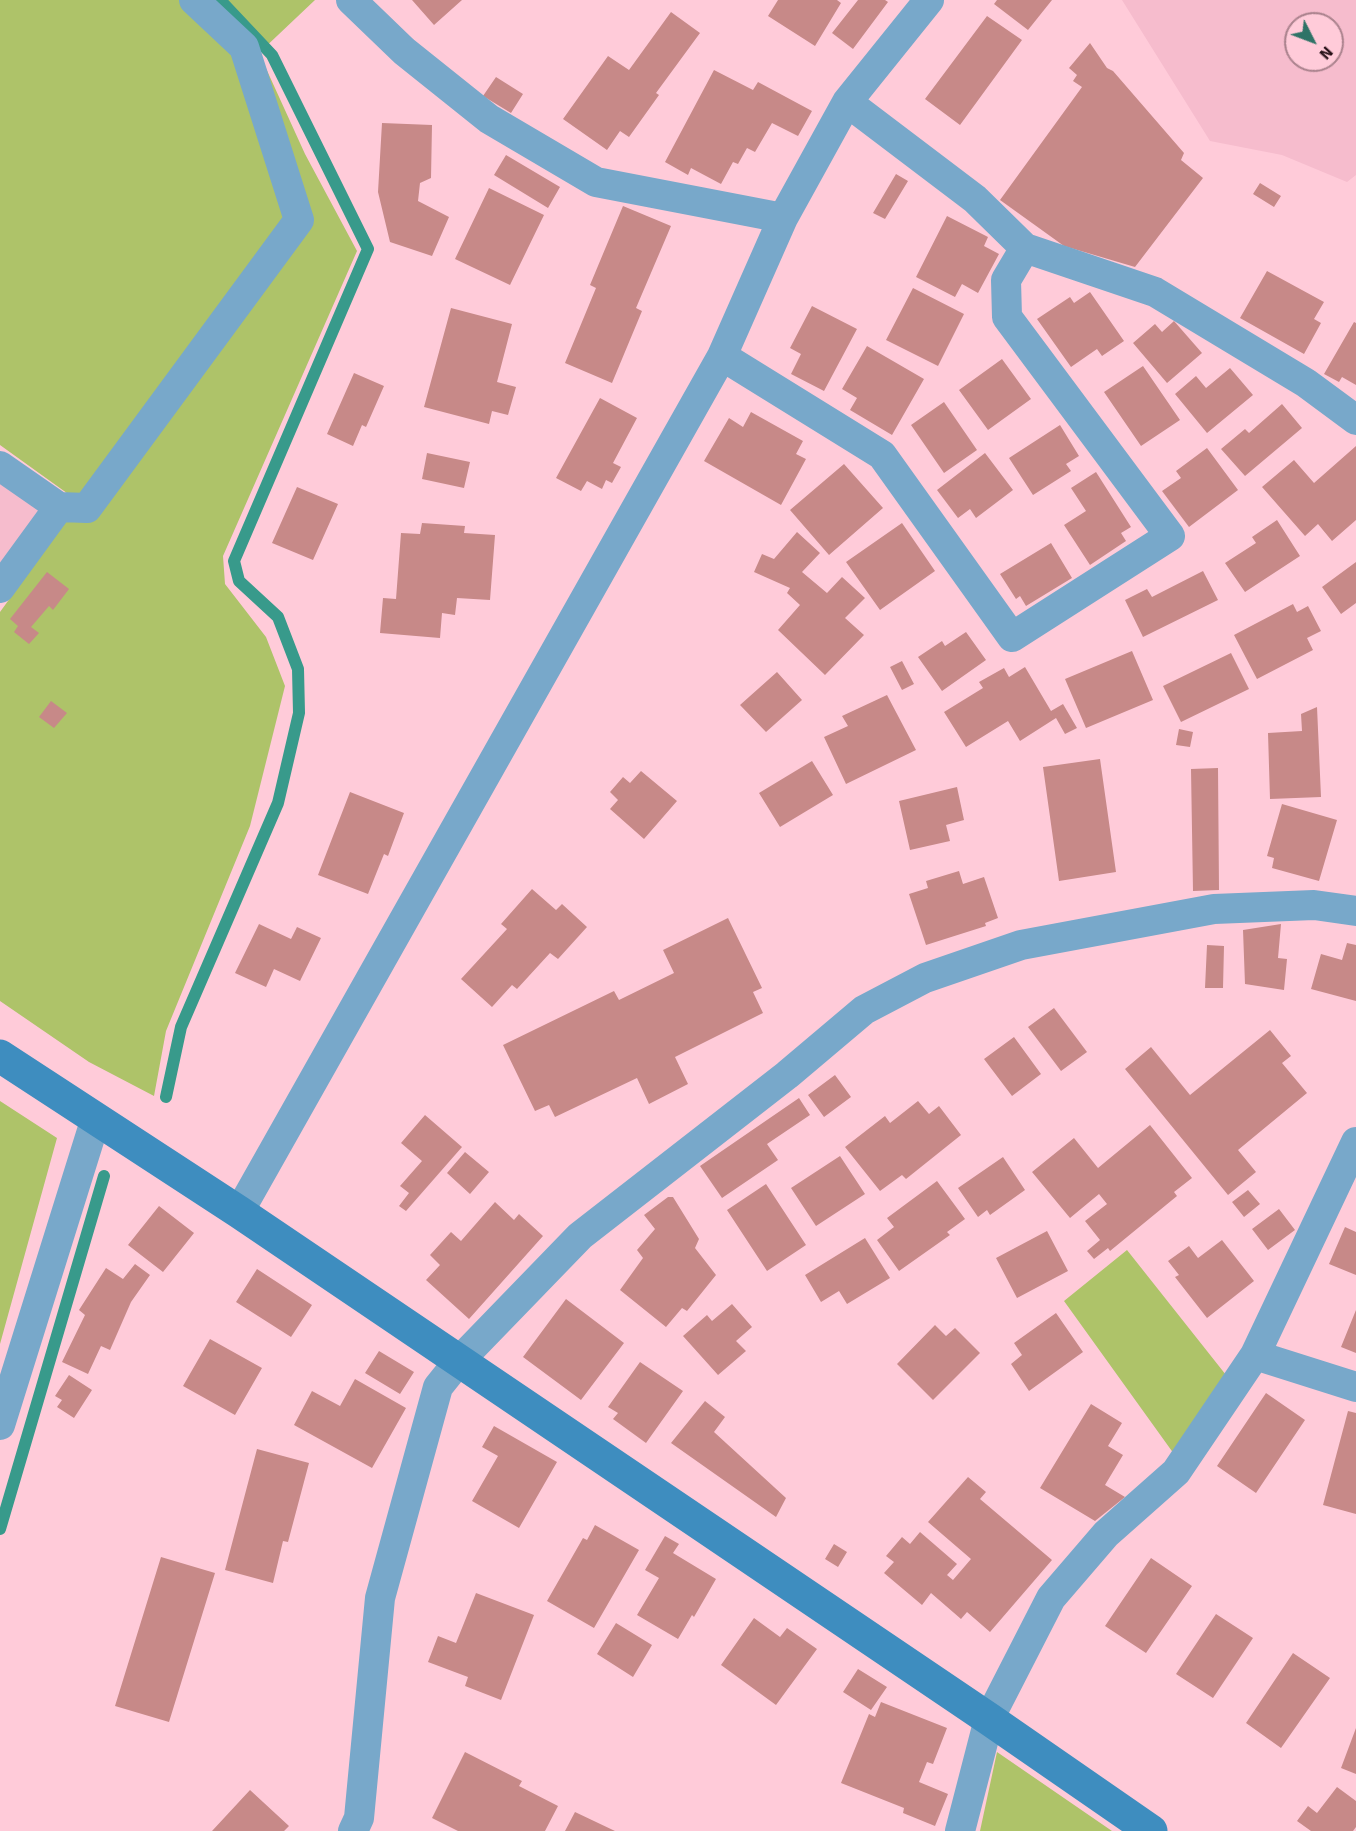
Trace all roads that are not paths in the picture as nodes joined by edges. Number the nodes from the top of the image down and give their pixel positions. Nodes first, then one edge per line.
1 (194, 0) edge
2 (351, 0) edge
3 (929, 0) edge
4 (847, 102) junction
5 (783, 218) junction
6 (1025, 248) junction
7 (722, 356) junction
8 (1356, 420) edge
9 (0, 466) edge
10 (60, 507) junction
11 (0, 588) edge
12 (1356, 911) edge
13 (0, 1056) edge
14 (96, 1118) junction
15 (1356, 1142) edge
16 (238, 1212) junction
17 (1255, 1355) junction
18 (458, 1362) junction
19 (1356, 1387) edge
20 (0, 1425) edge
21 (989, 1719) junction
22 (353, 1831) edge
23 (960, 1831) edge
24 (1151, 1831) edge

1 - 10 street
2 - 5 street
3 - 4 street
4 - 5 street
4 - 6 street
5 - 7 street
6 - 7 street
6 - 8 street
7 - 16 street
9 - 10 street
10 - 11 street
12 - 18 street
13 - 14 street
14 - 16 street
14 - 20 street
15 - 17 street
16 - 18 street
17 - 19 street
17 - 21 street
18 - 21 street
18 - 22 street
21 - 23 street
21 - 24 street

